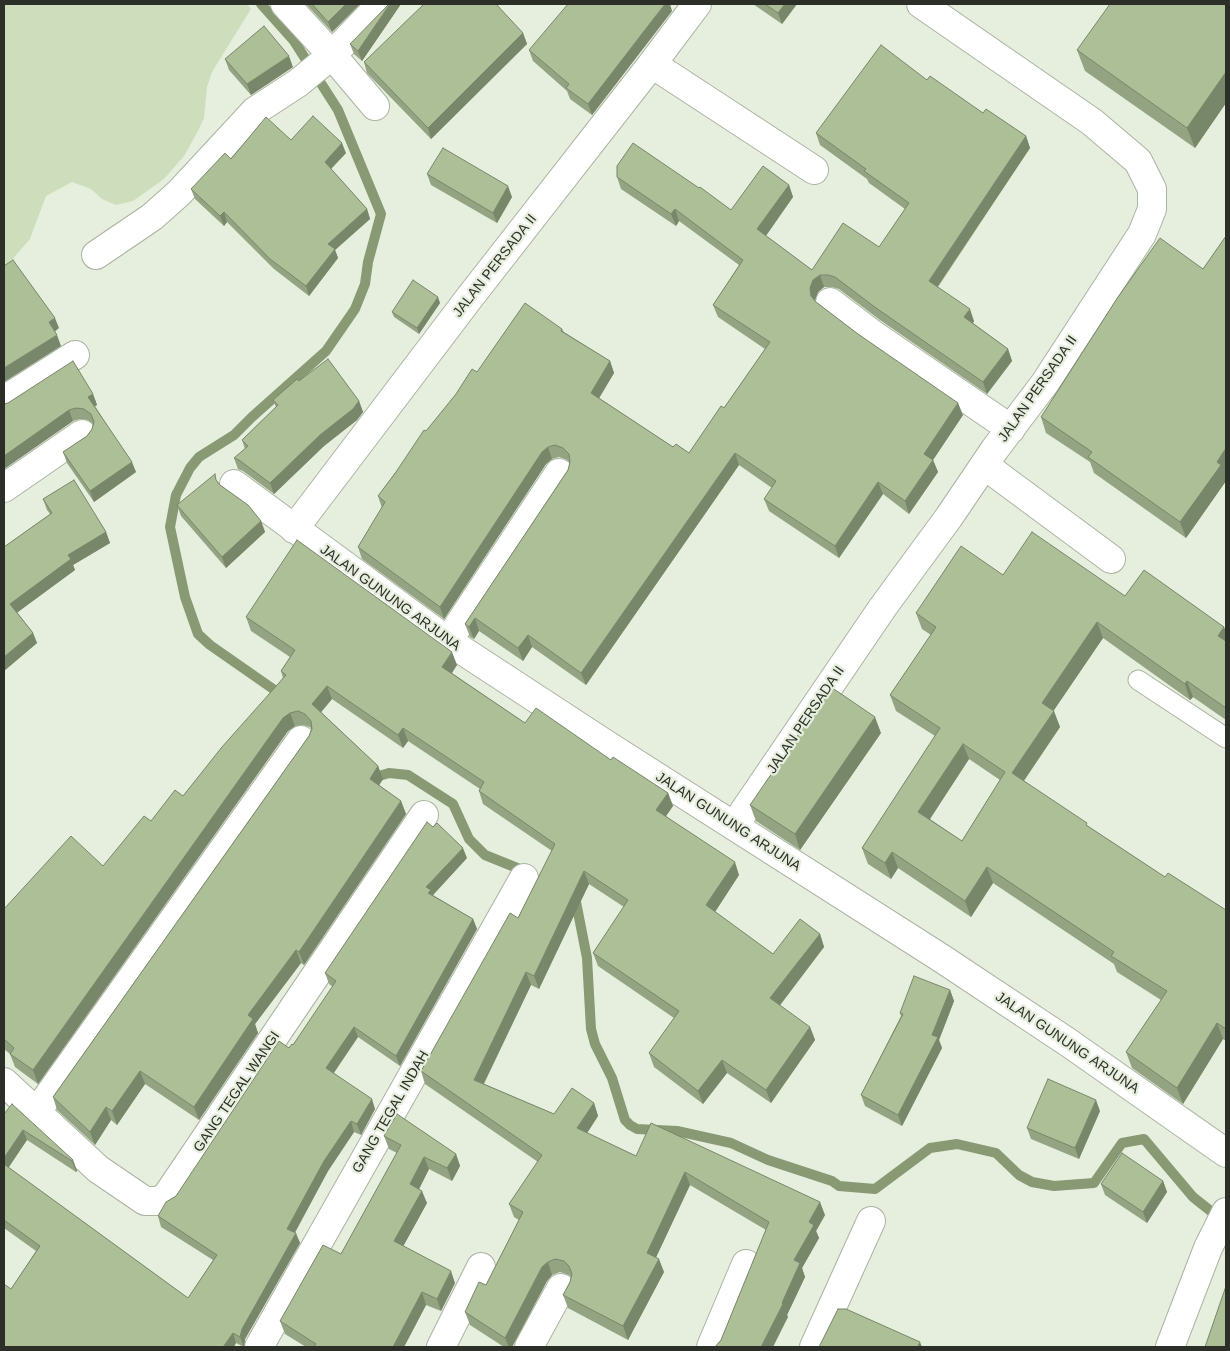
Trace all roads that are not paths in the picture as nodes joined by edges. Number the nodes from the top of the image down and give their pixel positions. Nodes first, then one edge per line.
1 (285, 4) edge
2 (382, 4) edge
3 (697, 4) edge
4 (921, 4) edge
5 (327, 59) junction
6 (652, 64) junction
7 (375, 106) dead end
8 (814, 170) dead end
9 (96, 255) dead end
10 (830, 302) dead end
11 (75, 355) dead end
12 (4, 400) edge
13 (1011, 429) junction
14 (82, 434) dead end
15 (984, 466) junction
16 (559, 473) dead end
17 (234, 484) dead end
18 (4, 488) edge
19 (294, 529) junction
20 (1110, 559) dead end
21 (448, 641) junction
22 (1138, 680) dead end
23 (1226, 738) edge
24 (301, 740) dead end
25 (424, 815) dead end
26 (734, 826) junction
27 (524, 878) dead end
28 (4, 1082) edge
29 (36, 1113) junction
30 (1226, 1153) edge
31 (1226, 1212) edge
32 (871, 1221) dead end
33 (746, 1264) dead end
34 (481, 1267) dead end
35 (561, 1288) dead end
36 (259, 1347) edge
37 (441, 1347) edge
38 (529, 1347) edge
39 (711, 1347) edge
40 (814, 1347) edge
41 (1170, 1347) edge

1 - 5 street
2 - 5 street
3 - 6 street, JALAN PERSADA II
4 - 13 street, JALAN PERSADA II
5 - 7 street
5 - 9 street
6 - 8 street
6 - 19 street, JALAN PERSADA II
10 - 13 street
11 - 12 street
13 - 15 street, JALAN PERSADA II
14 - 18 street
15 - 20 street
15 - 26 street, JALAN PERSADA II
16 - 21 street
17 - 19 street, JALAN GUNUNG ARJUNA
19 - 21 street, JALAN GUNUNG ARJUNA
21 - 26 street, JALAN GUNUNG ARJUNA
22 - 23 lane
24 - 29 street
25 - 29 street, GANG TEGAL WANGI
26 - 30 street, JALAN GUNUNG ARJUNA
27 - 36 street, GANG TEGAL INDAH
28 - 29 street, GANG TEGAL WANGI
31 - 41 street
32 - 40 street
33 - 39 street
34 - 37 street
35 - 38 street

